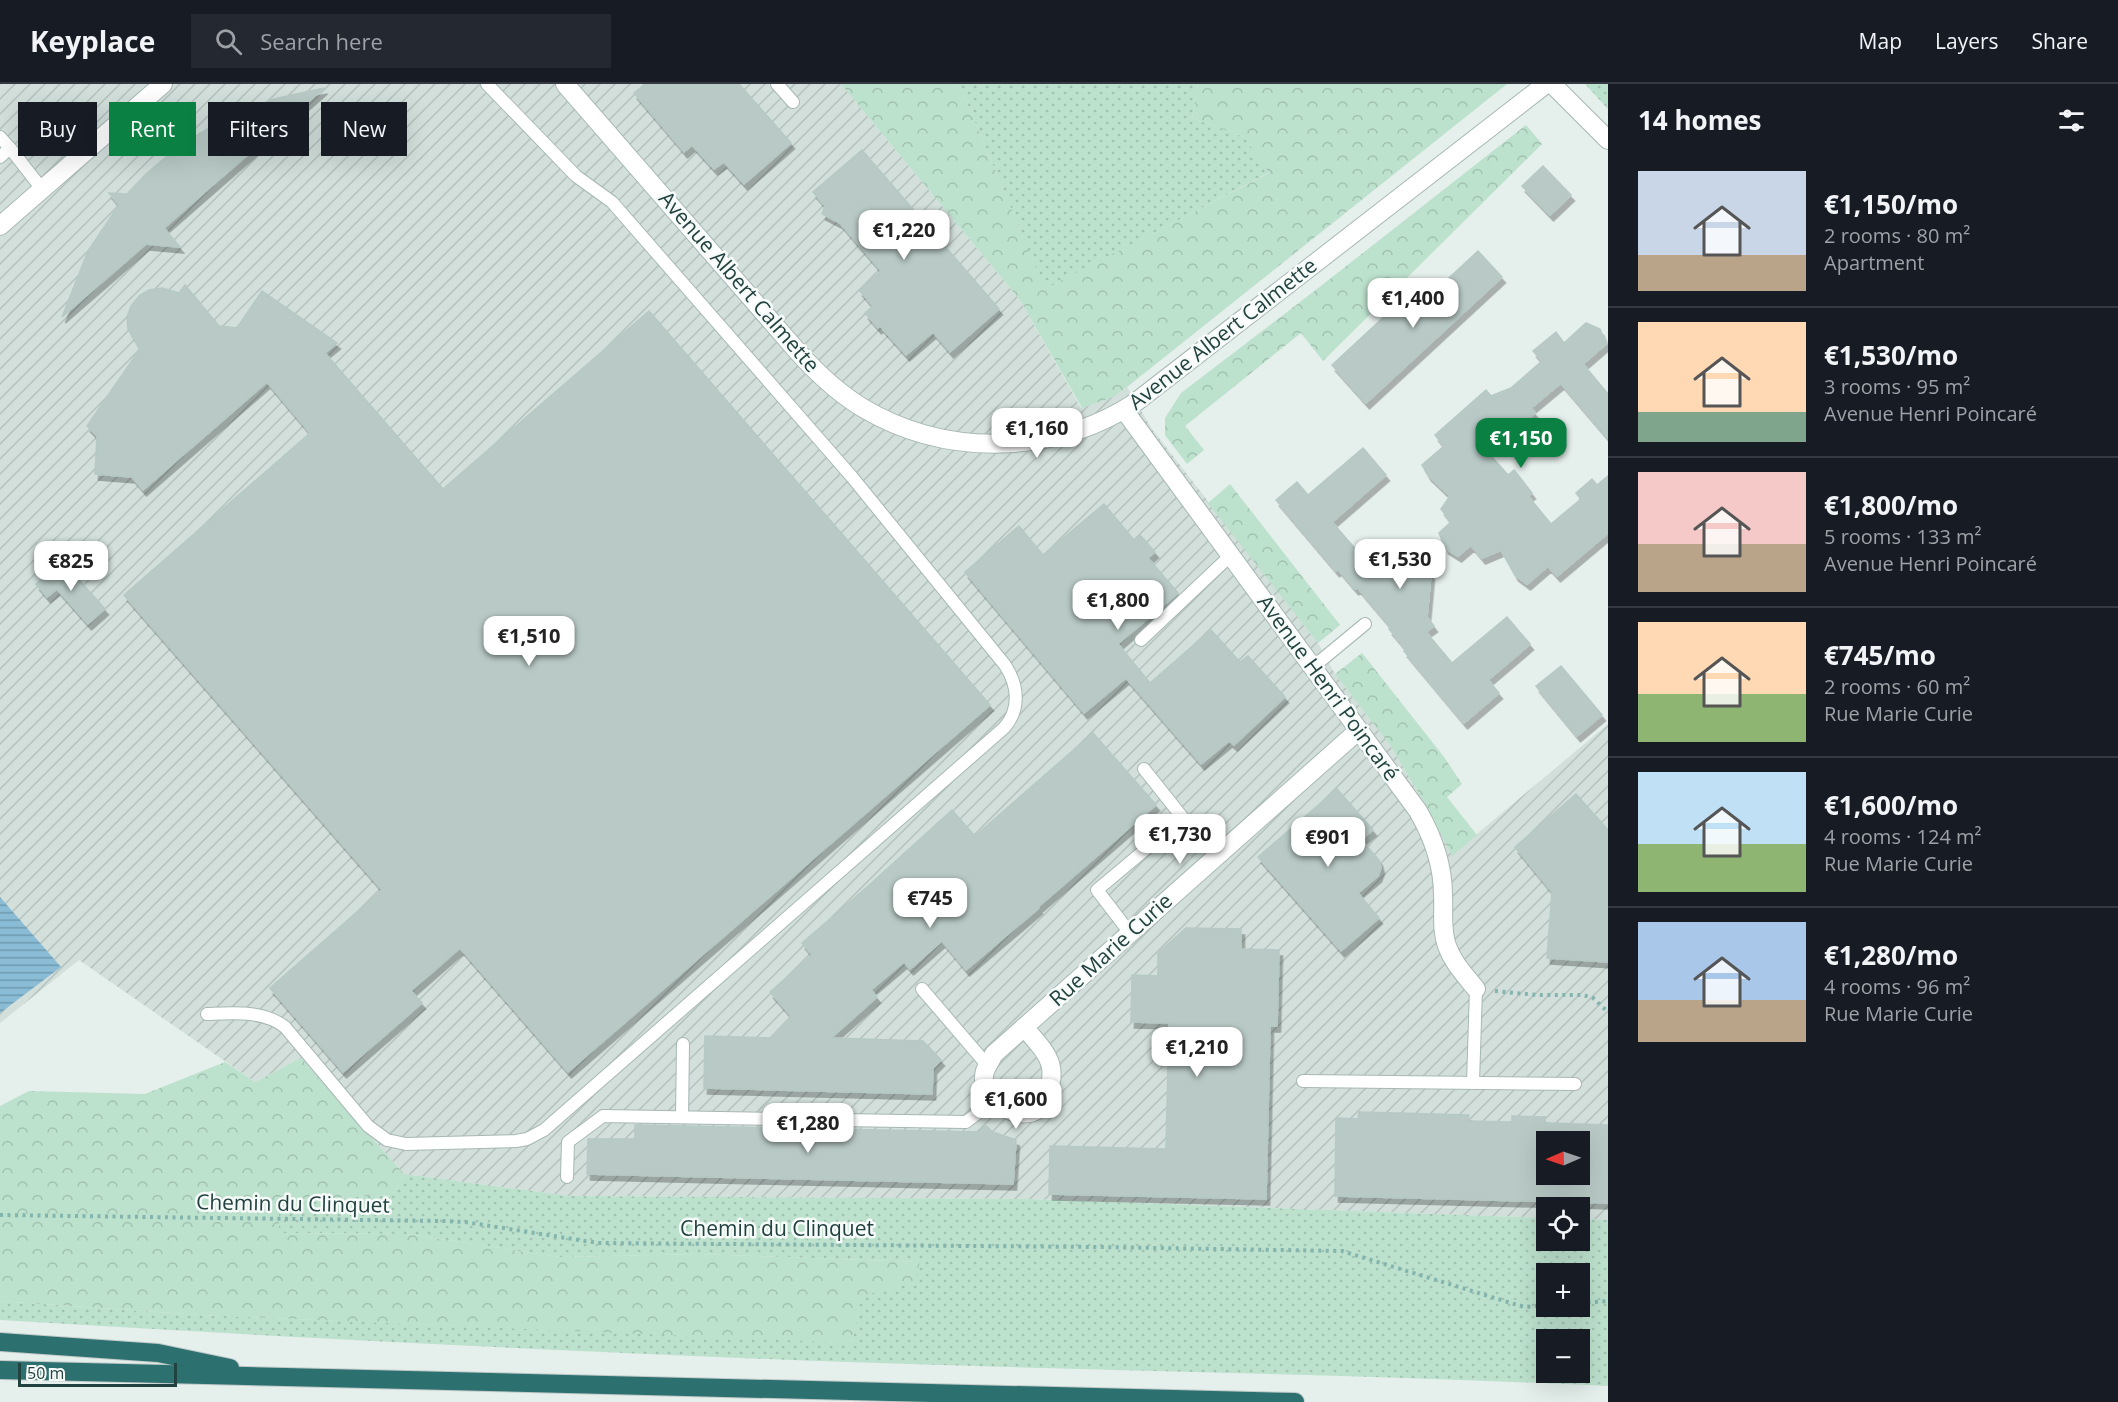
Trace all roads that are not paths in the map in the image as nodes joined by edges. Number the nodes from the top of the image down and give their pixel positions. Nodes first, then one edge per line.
1 (163, 84) edge
2 (487, 84) edge
3 (565, 84) edge
4 (777, 84) edge
5 (1546, 84) edge
6 (1552, 84) edge
7 (793, 102) dead end
8 (0, 138) edge
9 (1608, 140) edge
10 (5, 153) edge
11 (42, 189) junction
12 (0, 226) edge
13 (1124, 410) junction
14 (1231, 555) junction
15 (1365, 624) dead end
16 (1141, 640) dead end
17 (1312, 667) junction
18 (1359, 730) junction
19 (1144, 769) dead end
20 (1130, 933) junction
21 (922, 989) dead end
22 (1476, 989) joint
23 (207, 1014) dead end
24 (1024, 1027) junction
25 (683, 1044) dead end
26 (988, 1066) junction
27 (1303, 1081) dead end
28 (1473, 1083) junction
29 (1575, 1084) dead end
30 (994, 1101) junction
31 (682, 1117) junction
32 (567, 1177) dead end
33 (0, 1342) edge
34 (0, 1370) edge
35 (269, 1377) junction
36 (1296, 1402) edge

1 - 11 street
2 - 23 lane
3 - 13 street, Avenue Albert Calmette
4 - 7 lane
5 - 13 street, Avenue Albert Calmette
6 - 9 street
8 - 10 lane
10 - 11 lane
11 - 12 street
13 - 14 street, Avenue Henri Poincaré
14 - 16 lane
14 - 17 street, Avenue Henri Poincaré
15 - 17 lane
17 - 18 street, Avenue Henri Poincaré
18 - 20 street, Rue Marie Curie
18 - 22 street, Avenue Henri Poincaré
19 - 20 lane
20 - 24 street, Rue Marie Curie
21 - 26 lane
22 - 28 lane
24 - 26 street, Rue Marie Curie
24 - 30 street
25 - 31 lane
26 - 30 street
27 - 28 lane
28 - 29 lane
30 - 31 lane
31 - 32 lane
33 - 35 highway
34 - 35 highway
35 - 36 highway

